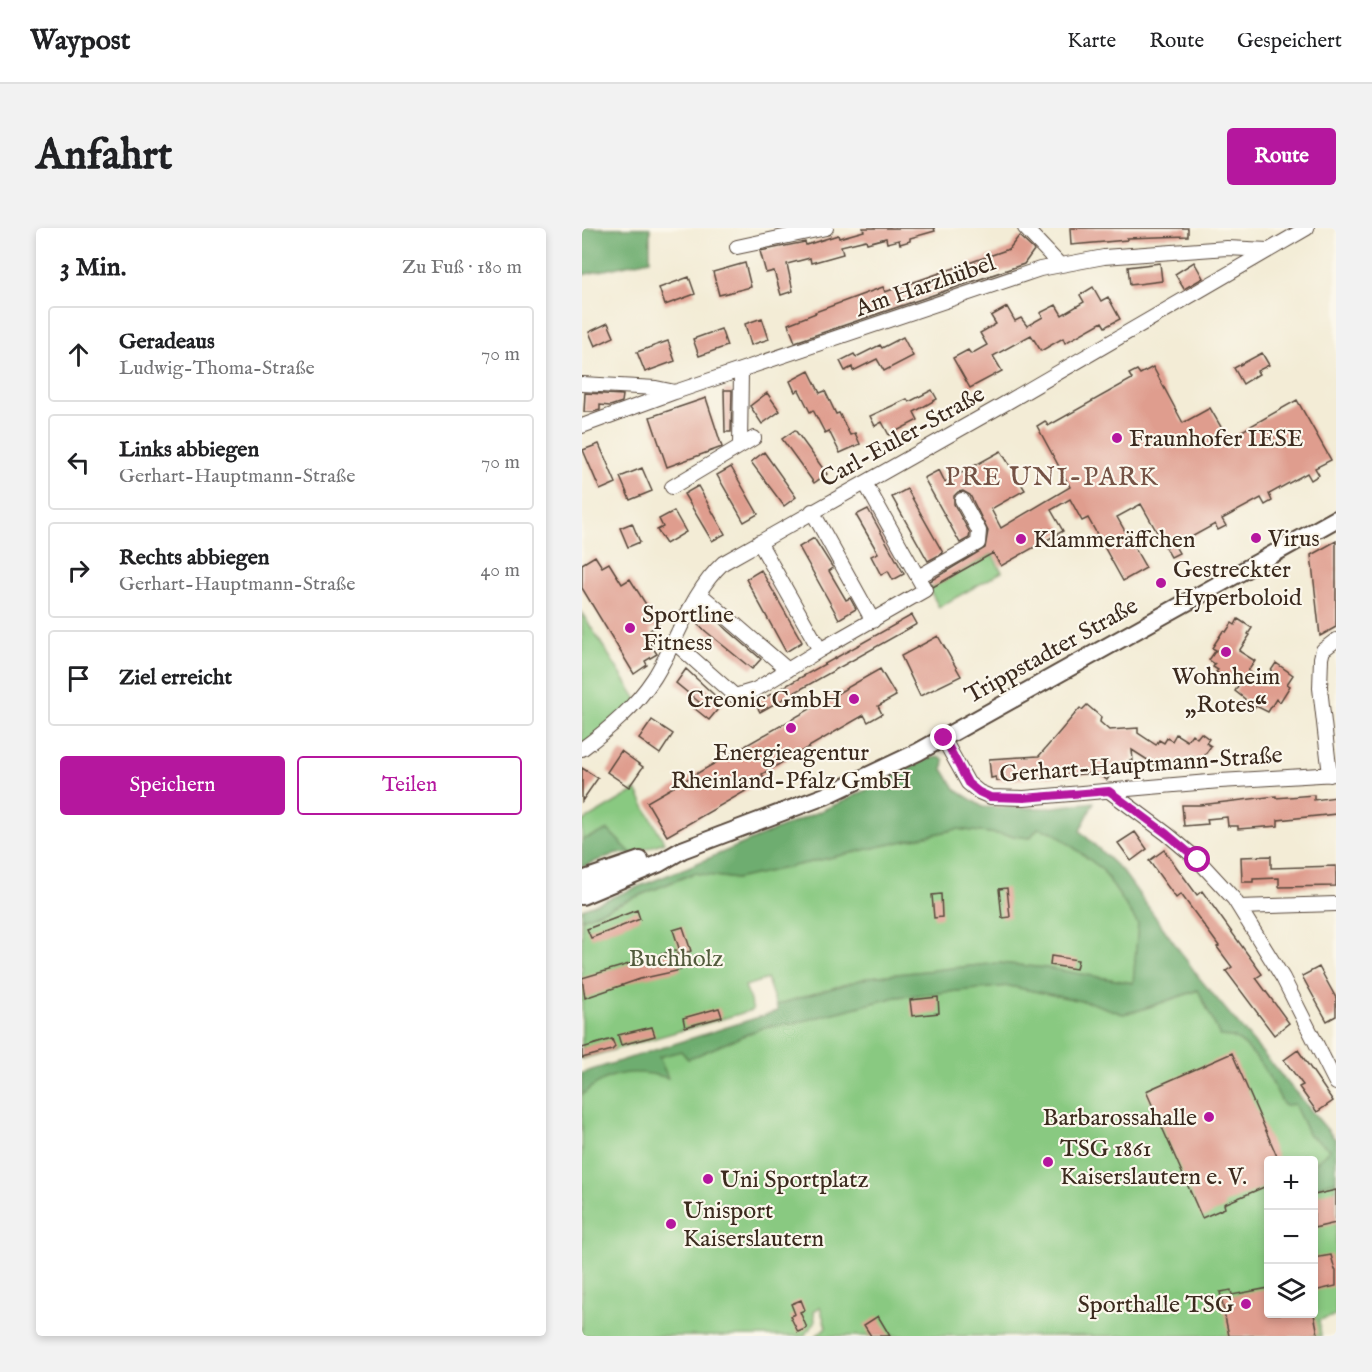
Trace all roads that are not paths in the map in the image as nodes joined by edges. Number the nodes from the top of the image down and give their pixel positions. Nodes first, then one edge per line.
1 (826, 228) edge
2 (1024, 228) edge
3 (1307, 228) edge
4 (737, 247) dead end
5 (1268, 250) junction
6 (1060, 265) junction
7 (741, 371) junction
8 (582, 384) edge
9 (675, 392) junction
10 (582, 426) edge
11 (754, 438) dead end
12 (740, 446) junction
13 (865, 483) junction
14 (672, 487) dead end
15 (962, 500) dead end
16 (812, 511) junction
17 (1336, 519) edge
18 (759, 542) junction
19 (918, 577) junction
20 (699, 593) junction
21 (873, 621) junction
22 (1336, 640) edge
23 (674, 642) junction
24 (820, 650) junction
25 (788, 670) junction
26 (944, 738) junction
27 (582, 749) edge
28 (1333, 774) edge
29 (1109, 791) junction
30 (682, 850) junction
31 (582, 880) edge
32 (582, 896) edge
33 (1336, 904) edge
34 (1239, 907) junction
35 (1336, 1083) edge

1 - 4 street
2 - 6 street
3 - 5 street, Carl-Euler-Straße
5 - 6 street, Am Harzhübel
5 - 13 street, Carl-Euler-Straße
6 - 7 street, Am Harzhübel
7 - 9 street, Am Harzhübel
7 - 12 street
8 - 9 street, Am Harzhübel
9 - 10 street, Am Harzhübel
11 - 12 street
12 - 14 street
13 - 16 street, Carl-Euler-Straße
13 - 19 street
15 - 19 street
16 - 18 street, Carl-Euler-Straße
16 - 21 street
17 - 26 main road, Trippstadter Straße
18 - 20 street, Carl-Euler-Straße
18 - 24 street
19 - 21 street
20 - 23 street, Carl-Euler-Straße
20 - 25 street
21 - 24 street
22 - 28 street
23 - 25 street
23 - 27 street, Carl-Euler-Straße
24 - 25 street
26 - 29 street, Gerhart-Hauptmann-Straße
26 - 30 main road, Trippstadter Straße
28 - 29 street, Gerhart-Hauptmann-Straße
29 - 34 street
30 - 31 main road, Trippstadter Straße
30 - 32 main road, Trippstadter Straße
33 - 34 street
34 - 35 street

